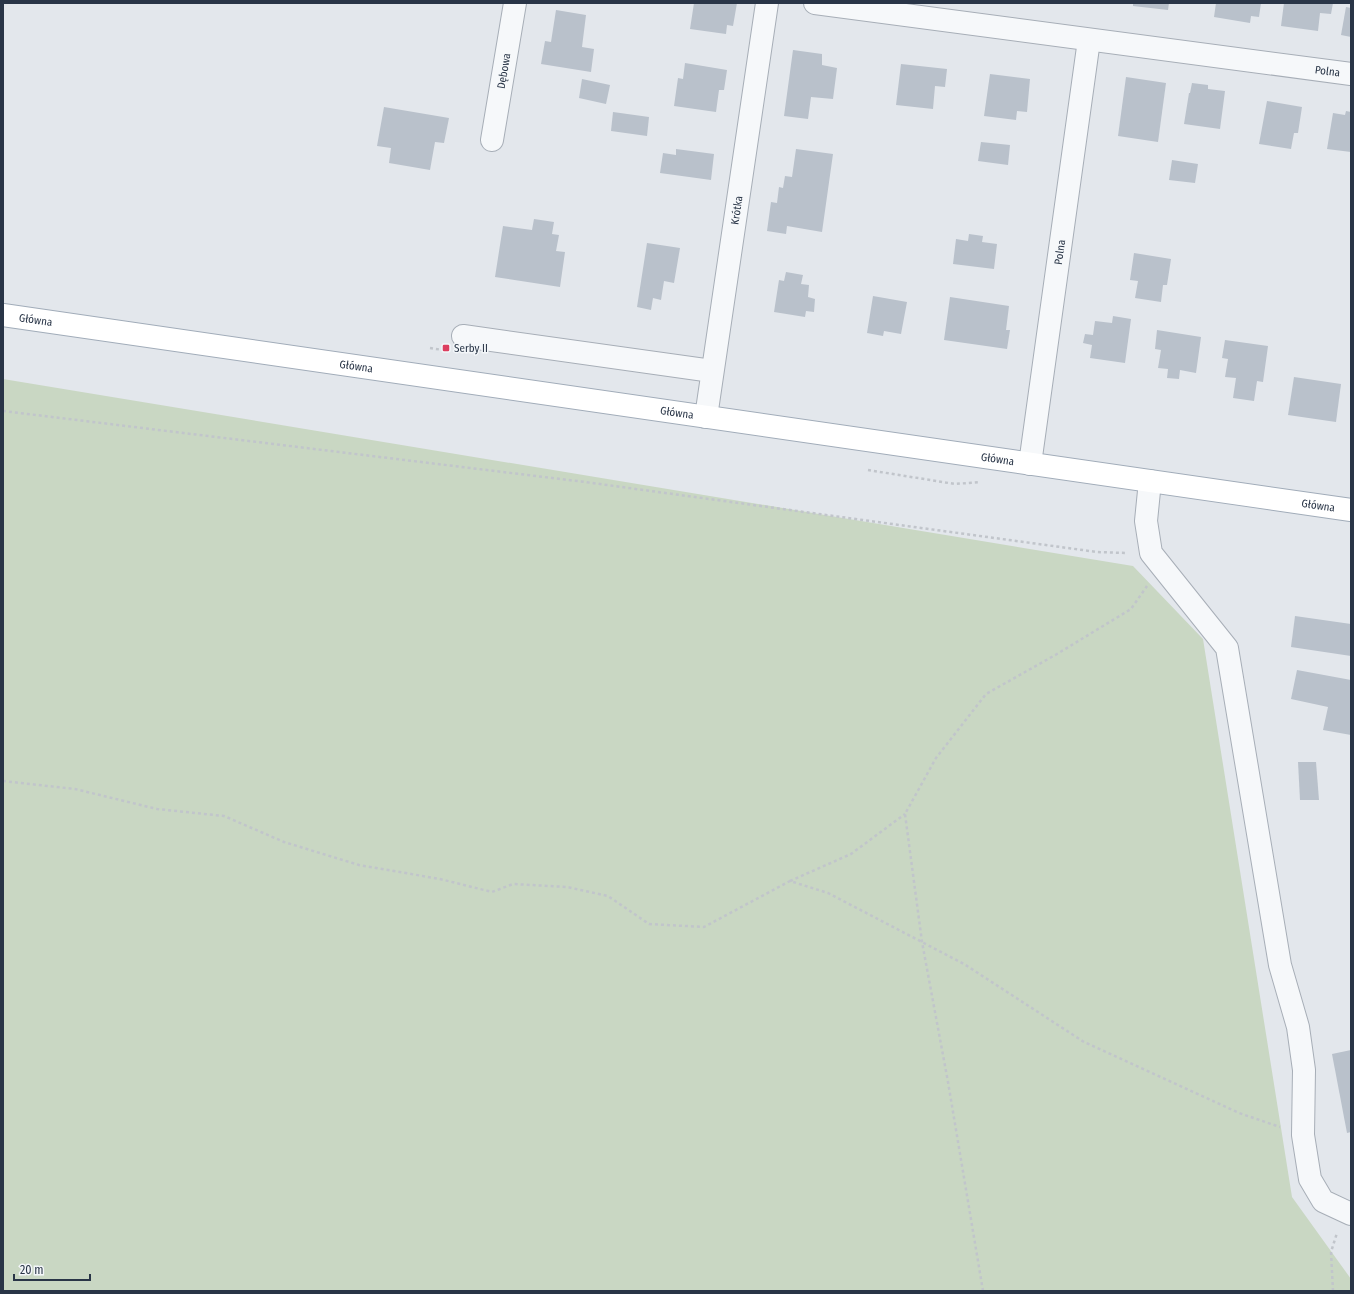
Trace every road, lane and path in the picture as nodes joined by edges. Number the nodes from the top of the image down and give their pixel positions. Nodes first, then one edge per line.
1 (515, 3) edge
2 (767, 3) edge
3 (816, 3) edge
4 (1089, 40) junction
5 (1351, 74) edge
6 (492, 140) dead end
7 (3, 315) edge
8 (463, 336) dead end
9 (712, 371) junction
10 (3, 411) edge
11 (706, 417) junction
12 (1030, 464) junction
13 (1150, 481) junction
14 (1351, 510) edge
15 (1156, 560) junction
16 (3, 780) edge
17 (905, 814) junction
18 (790, 881) junction
19 (922, 942) junction
20 (1303, 1135) junction
21 (1347, 1213) edge
22 (983, 1291) edge
23 (1333, 1291) edge

1 - 6 street, Dębowa
2 - 9 street, Krótka
3 - 4 street, Polna
4 - 5 street, Polna
4 - 12 street, Polna
7 - 11 main road, Główna
8 - 9 street
9 - 11 street, Krótka
10 - 15 path
11 - 12 main road, Główna
12 - 13 main road, Główna
13 - 14 main road, Główna
13 - 15 street
15 - 17 path
15 - 20 street
16 - 18 path
17 - 18 path
17 - 19 path
18 - 19 path
19 - 20 path
19 - 22 path
20 - 21 street
21 - 23 path

